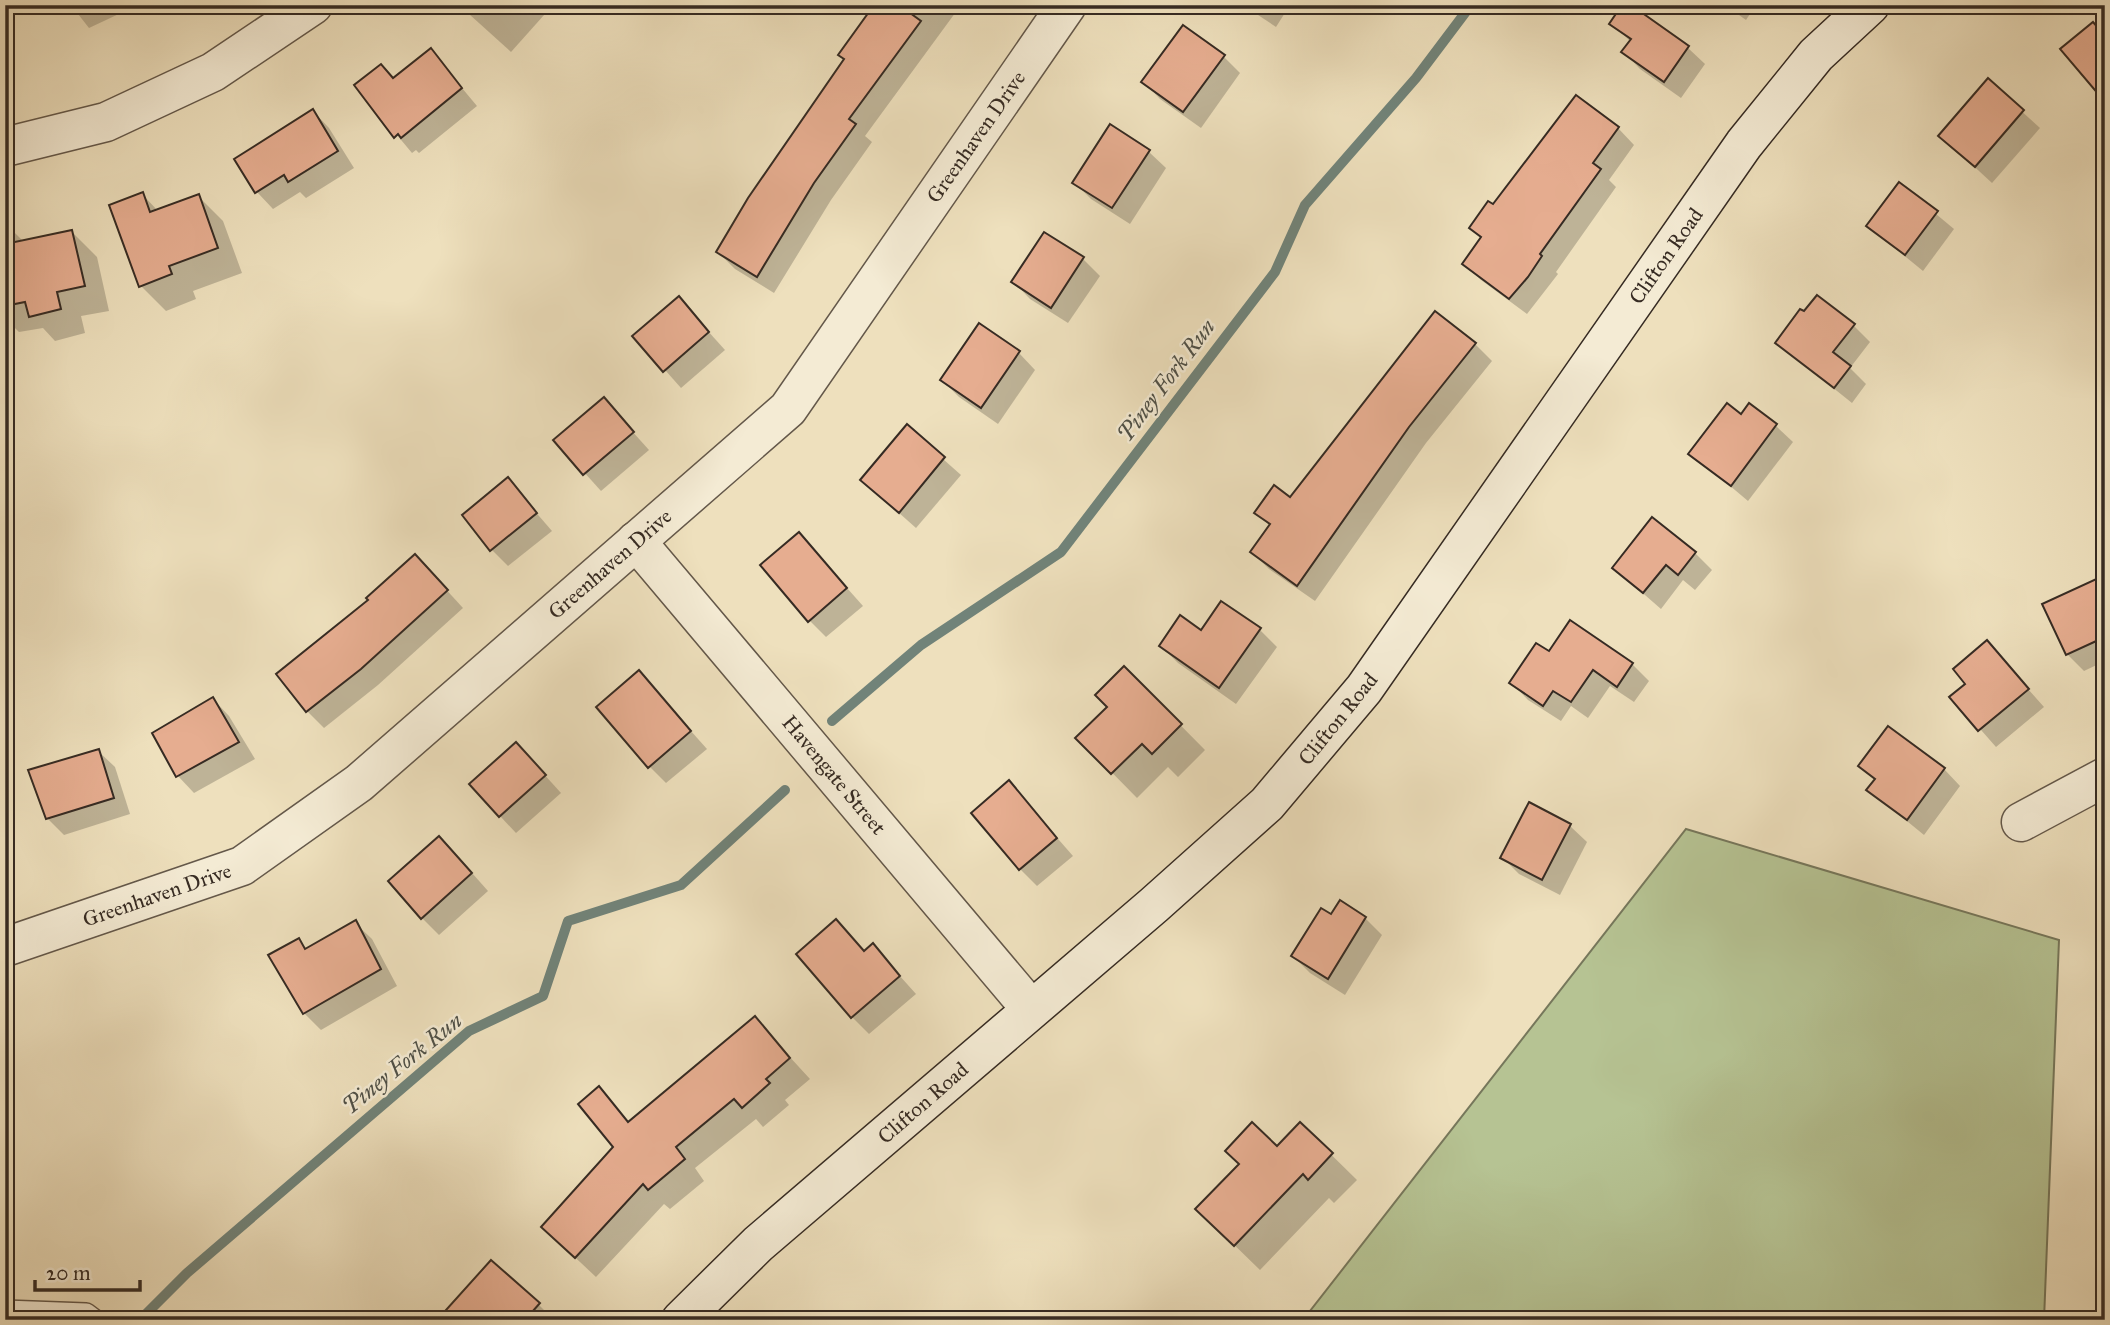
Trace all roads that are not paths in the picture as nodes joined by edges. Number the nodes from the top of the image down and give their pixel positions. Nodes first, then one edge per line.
1 (313, 5) edge
2 (1067, 5) edge
3 (1870, 5) edge
4 (5, 146) edge
5 (636, 541) junction
6 (2105, 777) edge
7 (2021, 822) dead end
8 (5, 947) edge
9 (1031, 1009) junction
10 (5, 1311) edge
11 (94, 1320) edge
12 (681, 1320) edge

1 - 4 street
2 - 5 street, Greenhaven Drive
3 - 9 street, Clifton Road
5 - 8 street, Greenhaven Drive
5 - 9 street, Havengate Street
6 - 7 street
9 - 12 street, Clifton Road
10 - 11 lane

